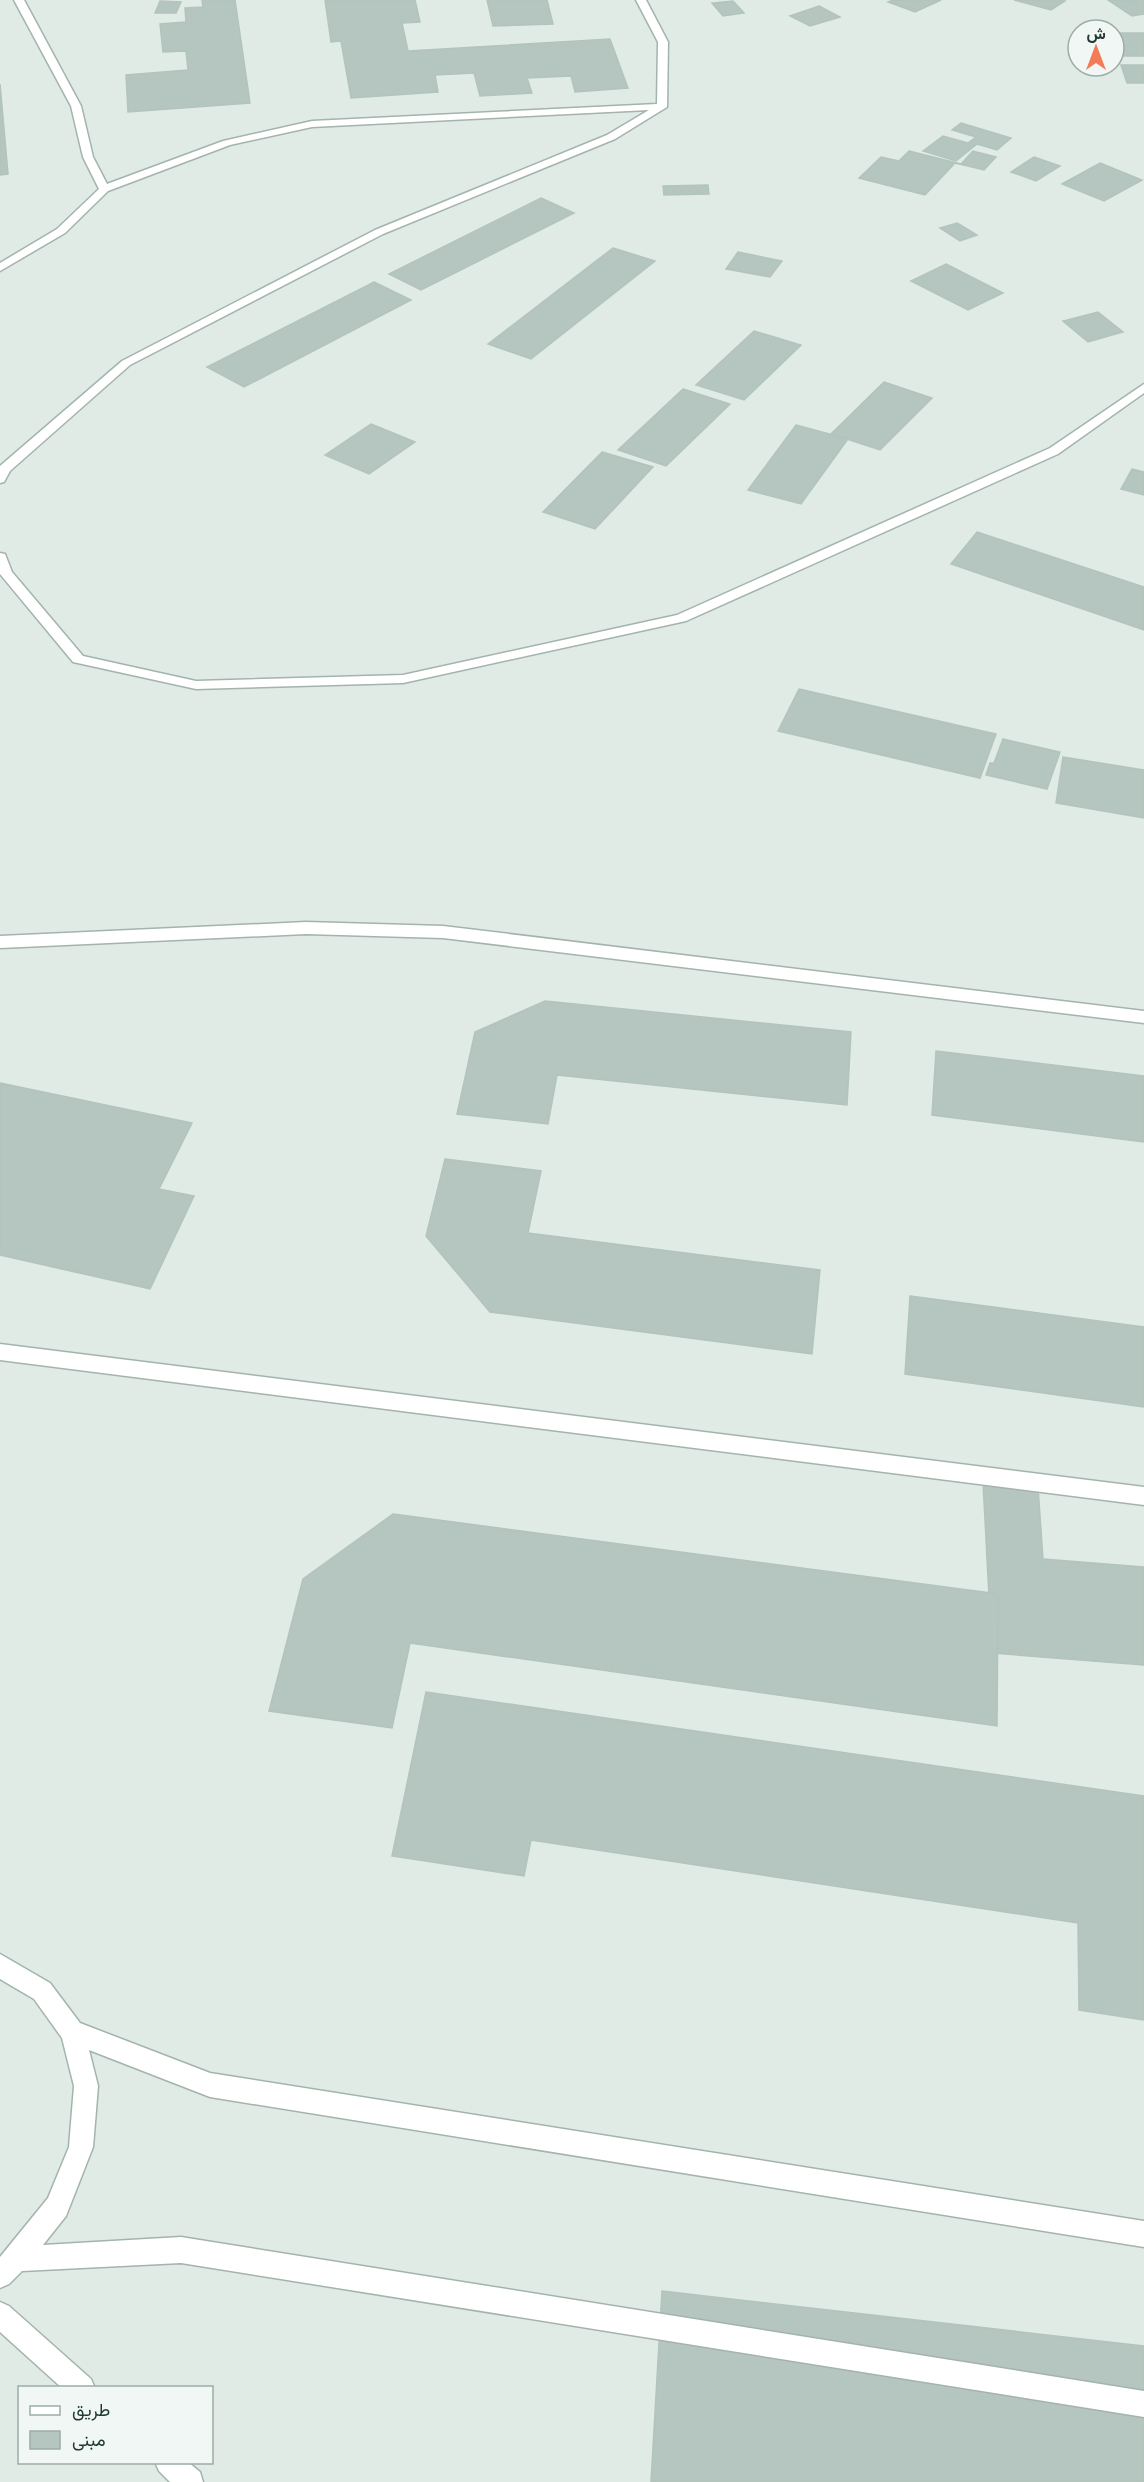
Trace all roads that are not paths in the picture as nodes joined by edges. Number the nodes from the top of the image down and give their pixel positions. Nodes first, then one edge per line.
1 (19, 0) edge
2 (641, 0) edge
3 (662, 107) junction
4 (104, 189) junction
5 (0, 268) edge
6 (1144, 388) edge
7 (0, 478) edge
8 (0, 557) edge
9 (0, 942) edge
10 (1144, 1017) edge
11 (0, 1352) edge
12 (1144, 1496) edge
13 (0, 1966) edge
14 (72, 2032) junction
15 (1144, 2234) edge
16 (8, 2267) edge
17 (0, 2315) edge
18 (80, 2386) edge
19 (1144, 2404) edge
20 (169, 2464) edge
21 (190, 2482) edge

1 - 4 street
2 - 3 street
3 - 4 street
3 - 7 street
4 - 5 street
6 - 8 street
9 - 10 street
11 - 12 street
13 - 14 street
14 - 15 street
14 - 16 street
16 - 19 street
17 - 18 street
20 - 21 street

